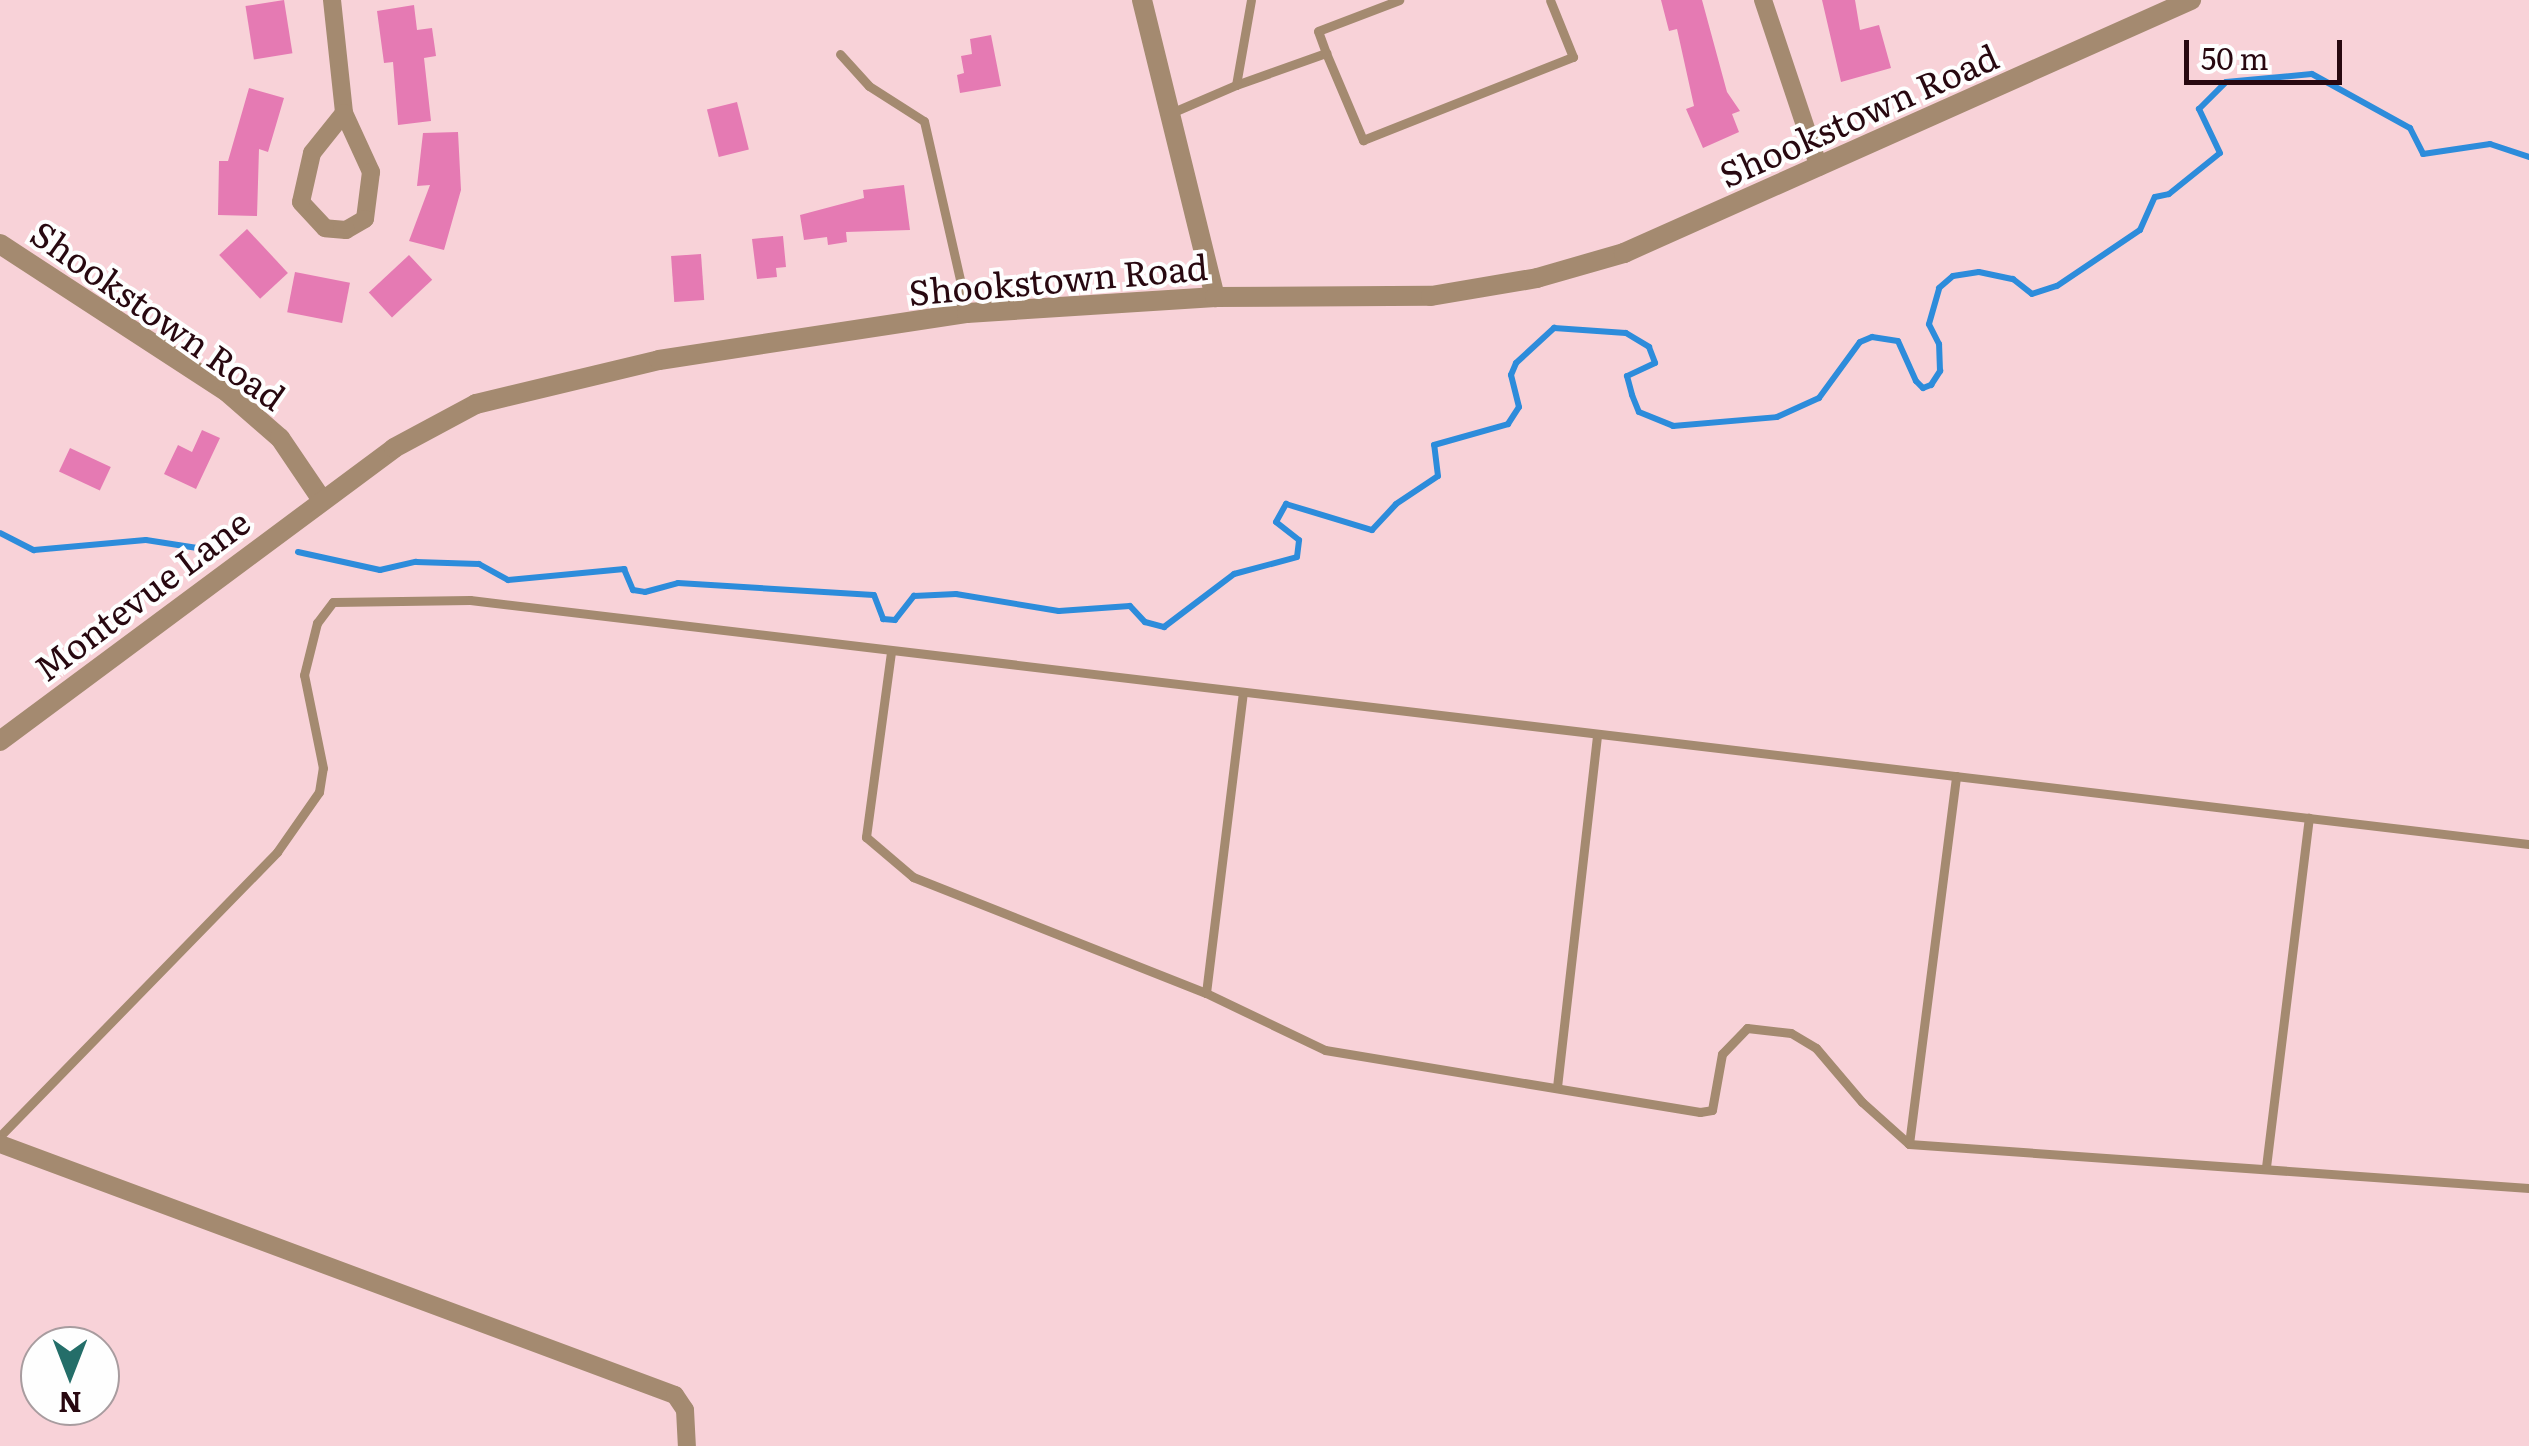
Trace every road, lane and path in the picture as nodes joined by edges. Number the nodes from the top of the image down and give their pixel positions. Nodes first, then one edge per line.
1 (332, 0) edge
2 (1142, 0) edge
3 (1251, 0) edge
4 (1399, 0) edge
5 (1550, 0) edge
6 (1763, 0) edge
7 (2191, 0) edge
8 (1326, 52) junction
9 (840, 54) dead end
10 (1236, 85) junction
11 (344, 113) junction
12 (1168, 114) junction
13 (1818, 167) junction
14 (0, 244) edge
15 (1215, 297) junction
16 (967, 313) junction
17 (322, 500) junction
18 (892, 652) junction
19 (1243, 693) junction
20 (1597, 734) junction
21 (0, 741) edge
22 (1956, 776) junction
23 (2309, 818) junction
24 (2529, 844) edge
25 (1206, 993) junction
26 (1557, 1086) junction
27 (0, 1136) edge
28 (0, 1144) edge
29 (1909, 1144) junction
30 (2266, 1168) junction
31 (2529, 1188) edge
32 (687, 1446) edge

1 - 11 street
2 - 12 street
3 - 10 lane
4 - 8 lane
5 - 8 lane
6 - 13 street
7 - 13 street, Shookstown Road
8 - 10 lane
9 - 16 lane
10 - 12 lane
11 - 11 street
12 - 15 street
13 - 15 street, Shookstown Road
14 - 17 street, Shookstown Road
15 - 16 street, Shookstown Road
16 - 17 street, Shookstown Road
17 - 21 street, Montevue Lane
18 - 19 lane
18 - 25 lane
18 - 27 lane
19 - 20 lane
19 - 25 lane
20 - 22 lane
20 - 26 lane
22 - 23 lane
22 - 29 lane
23 - 24 lane
23 - 30 lane
25 - 26 lane
26 - 29 lane
28 - 32 street
29 - 30 lane
30 - 31 lane

